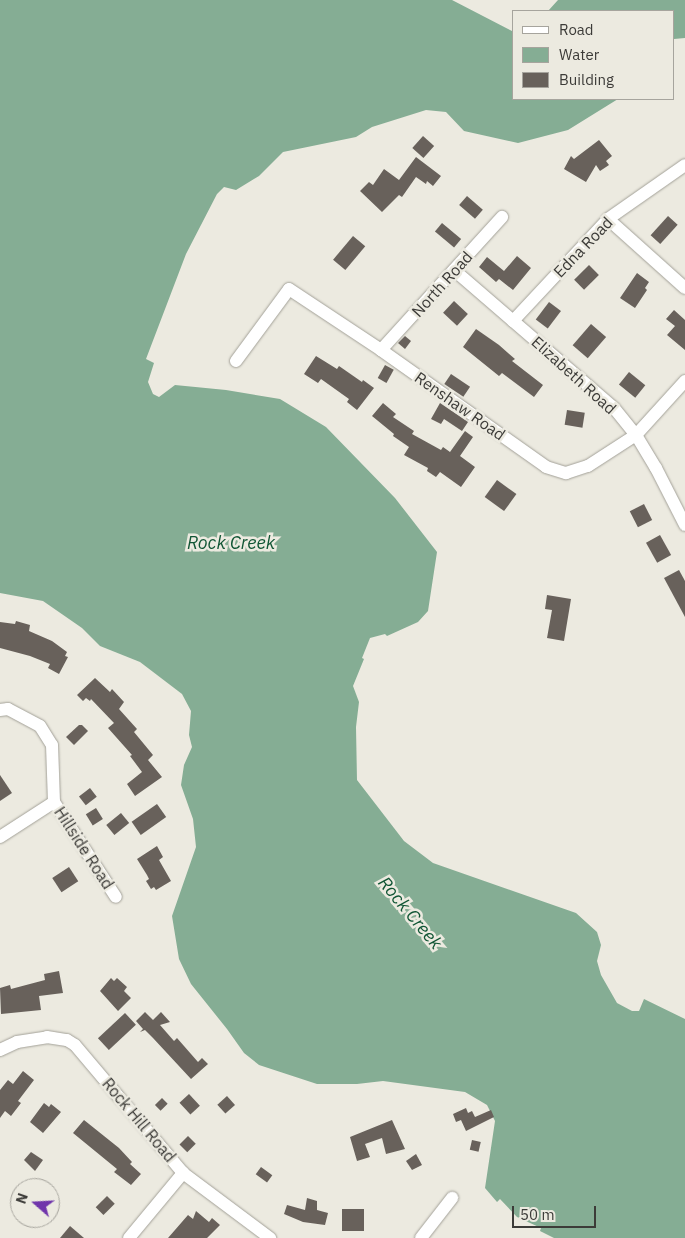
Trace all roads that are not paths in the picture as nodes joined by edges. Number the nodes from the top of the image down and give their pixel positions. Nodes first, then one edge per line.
1 (685, 165) edge
2 (502, 217) dead end
3 (608, 219) junction
4 (454, 270) junction
5 (685, 288) edge
6 (513, 321) junction
7 (382, 350) junction
8 (236, 361) dead end
9 (685, 381) edge
10 (636, 435) junction
11 (685, 525) edge
12 (0, 710) edge
13 (54, 802) junction
14 (0, 837) edge
15 (116, 897) dead end
16 (0, 1050) edge
17 (183, 1172) junction
18 (452, 1198) dead end
19 (129, 1238) edge
20 (270, 1238) edge
21 (421, 1238) edge

1 - 3 street, Edna Road
2 - 4 street, North Road
3 - 5 street
3 - 6 street, Edna Road
4 - 6 street, Elizabeth Road
4 - 7 street, North Road
6 - 10 street, Elizabeth Road
7 - 8 street, Renshaw Road
7 - 10 street, Renshaw Road
9 - 10 street, Renshaw Road
10 - 11 street, Elizabeth Road
12 - 13 street, Hillside Road
13 - 14 street
13 - 15 street, Hillside Road
16 - 17 street, Rock Hill Road
17 - 19 street
17 - 20 street, Rock Hill Road
18 - 21 street

